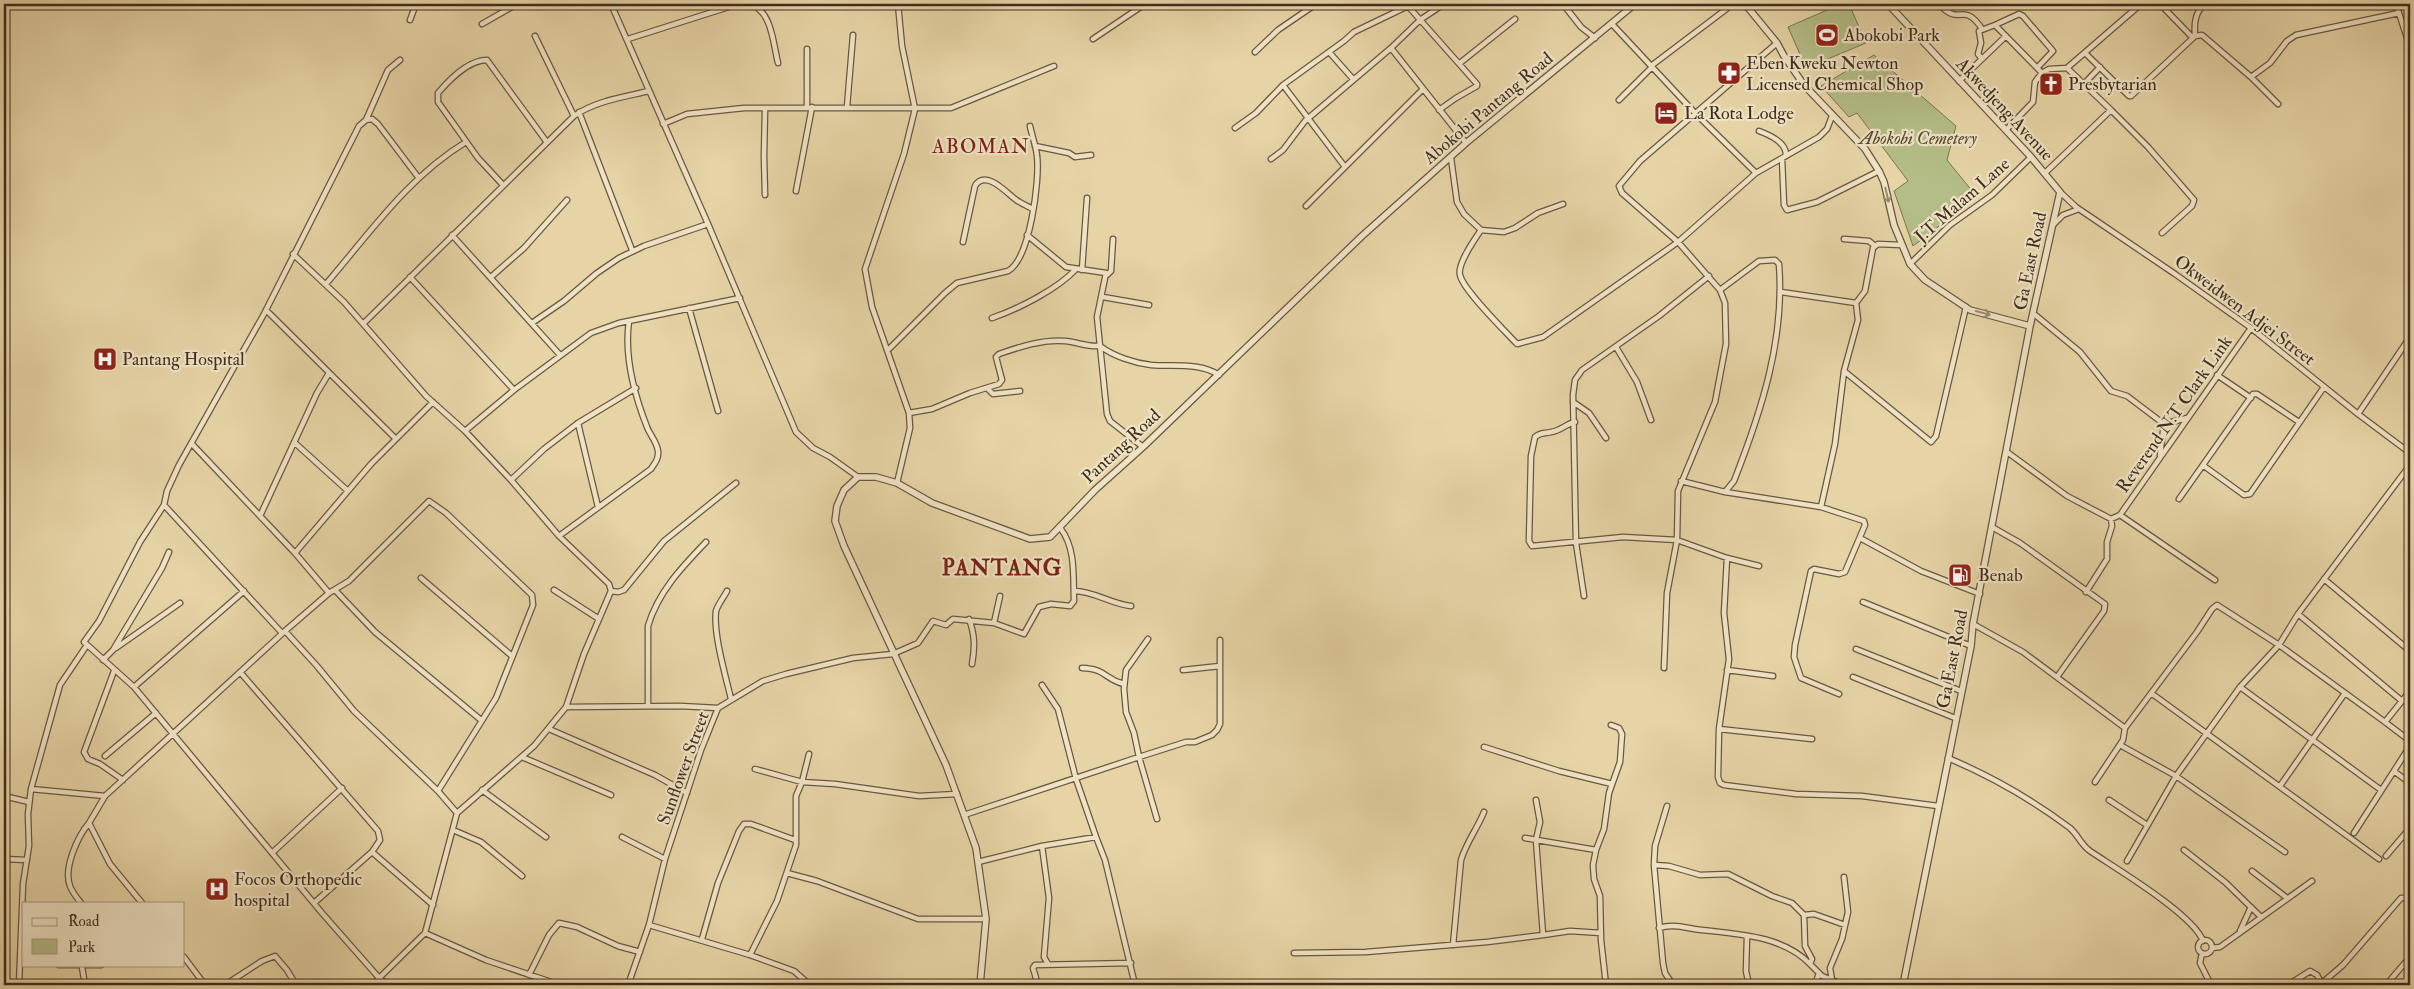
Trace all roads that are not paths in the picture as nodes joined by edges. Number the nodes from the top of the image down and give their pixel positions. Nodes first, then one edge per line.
1 (416, 4) edge
2 (517, 4) edge
3 (611, 4) edge
4 (738, 4) edge
5 (750, 4) edge
6 (898, 4) edge
7 (1145, 4) edge
8 (1316, 4) edge
9 (1444, 4) edge
10 (1563, 4) edge
11 (1635, 4) edge
12 (1733, 4) edge
13 (1888, 4) edge
14 (1939, 4) edge
15 (2141, 4) edge
16 (2160, 4) edge
17 (2205, 4) edge
18 (2396, 4) edge
19 (1407, 5) edge
20 (1749, 5) edge
21 (2399, 12) junction
22 (1515, 19) dead end
23 (410, 20) dead end
24 (1420, 20) junction
25 (482, 24) dead end
26 (1612, 24) junction
27 (1995, 25) junction
28 (1982, 29) junction
29 (854, 35) dead end
30 (535, 36) dead end
31 (2006, 36) junction
32 (2194, 37) junction
33 (1595, 38) junction
34 (628, 39) junction
35 (1093, 39) dead end
36 (1777, 42) junction
37 (1391, 48) junction
38 (807, 49) dead end
39 (1255, 52) dead end
40 (1329, 52) junction
41 (2085, 53) junction
42 (1982, 59) junction
43 (2410, 59) edge
44 (400, 60) dead end
45 (1460, 63) junction
46 (778, 64) dead end
47 (1054, 66) dead end
48 (1652, 67) junction
49 (2037, 68) junction
50 (2067, 68) junction
51 (2100, 68) junction
52 (2042, 73) junction
53 (2251, 77) junction
54 (1353, 79) junction
55 (1959, 80) junction
56 (1283, 84) junction
57 (2083, 85) junction
58 (1422, 90) junction
59 (649, 91) junction
60 (1619, 100) dead end
61 (2278, 104) dead end
62 (809, 107) junction
63 (847, 107) junction
64 (766, 109) junction
65 (916, 109) junction
66 (1439, 110) junction
67 (2111, 110) junction
68 (579, 112) junction
69 (1696, 113) junction
70 (574, 116) junction
71 (1832, 116) junction
72 (1310, 118) junction
73 (366, 120) junction
74 (663, 124) junction
75 (1030, 126) dead end
76 (1235, 128) dead end
77 (2006, 130) junction
78 (1759, 131) dead end
79 (466, 142) junction
80 (546, 142) junction
81 (1466, 143) junction
82 (1036, 146) junction
83 (1091, 155) dead end
84 (1784, 157) junction
85 (1452, 158) junction
86 (2032, 158) junction
87 (1271, 159) dead end
88 (1345, 168) junction
89 (1879, 170) junction
90 (1756, 173) junction
91 (2045, 173) junction
92 (418, 177) junction
93 (503, 185) junction
94 (796, 191) dead end
95 (2060, 191) junction
96 (766, 195) dead end
97 (1087, 198) dead end
98 (567, 200) dead end
99 (1562, 204) dead end
100 (1306, 206) dead end
101 (1033, 209) junction
102 (2079, 209) junction
103 (708, 224) junction
104 (2053, 225) junction
105 (1481, 230) junction
106 (2162, 232) dead end
107 (452, 235) junction
108 (1027, 235) junction
109 (1362, 236) joint
110 (1844, 238) dead end
111 (1113, 240) dead end
112 (963, 242) dead end
113 (1678, 242) junction
114 (1901, 245) junction
115 (1875, 246) junction
116 (632, 250) junction
117 (293, 254) junction
118 (1910, 264) junction
119 (1079, 269) junction
120 (1107, 275) junction
121 (1709, 276) junction
122 (410, 277) junction
123 (491, 277) junction
124 (326, 284) junction
125 (1720, 290) junction
126 (1782, 292) junction
127 (1102, 297) junction
128 (740, 298) junction
129 (1856, 303) junction
130 (1149, 305) dead end
131 (1966, 307) junction
132 (689, 308) junction
133 (266, 310) junction
134 (2034, 314) junction
135 (992, 318) dead end
136 (629, 321) junction
137 (364, 323) junction
138 (532, 323) junction
139 (2030, 326) junction
140 (2250, 328) junction
141 (2410, 337) edge
142 (1100, 346) junction
143 (1616, 347) junction
144 (889, 349) junction
145 (560, 355) junction
146 (1844, 371) junction
147 (329, 373) junction
148 (1219, 375) junction
149 (2217, 375) junction
150 (2324, 387) junction
151 (636, 388) junction
152 (988, 388) junction
153 (514, 390) junction
154 (1020, 391) dead end
155 (2251, 398) junction
156 (433, 402) junction
157 (1573, 402) junction
158 (718, 411) dead end
159 (909, 413) junction
160 (2358, 414) junction
161 (2187, 418) junction
162 (1651, 420) dead end
163 (1575, 422) junction
164 (2299, 422) junction
165 (578, 423) junction
166 (2164, 424) junction
167 (465, 431) junction
168 (1606, 438) dead end
169 (396, 439) junction
170 (295, 443) junction
171 (192, 444) junction
172 (1143, 447) junction
173 (2007, 452) junction
174 (2410, 453) edge
175 (2160, 457) junction
176 (2204, 466) junction
177 (2410, 466) edge
178 (858, 478) junction
179 (511, 480) junction
180 (1681, 481) junction
181 (736, 483) dead end
182 (897, 483) junction
183 (348, 491) junction
184 (1725, 492) junction
185 (2179, 499) dead end
186 (164, 505) junction
187 (598, 507) junction
188 (1821, 507) junction
189 (2120, 515) junction
190 (260, 516) junction
191 (2111, 519) junction
192 (1992, 527) junction
193 (1060, 529) junction
194 (559, 536) junction
195 (1860, 538) junction
196 (1677, 540) junction
197 (706, 542) dead end
198 (1576, 542) junction
199 (169, 552) dead end
200 (295, 552) junction
201 (1727, 558) junction
202 (1759, 566) dead end
203 (421, 578) dead end
204 (2324, 579) junction
205 (2214, 580) dead end
206 (335, 590) junction
207 (554, 590) dead end
208 (1074, 590) junction
209 (244, 591) junction
210 (611, 591) junction
211 (727, 591) dead end
212 (2086, 592) junction
213 (329, 593) junction
214 (1980, 594) junction
215 (1000, 596) dead end
216 (1584, 596) dead end
217 (1863, 602) dead end
218 (180, 603) dead end
219 (1131, 606) dead end
220 (2298, 614) junction
221 (599, 619) junction
222 (969, 619) junction
223 (994, 623) junction
224 (1973, 624) junction
225 (283, 632) junction
226 (1148, 639) dead end
227 (1220, 640) dead end
228 (87, 645) junction
229 (2279, 645) junction
230 (1971, 646) junction
231 (1856, 649) dead end
232 (113, 650) junction
233 (2410, 651) edge
234 (893, 654) junction
235 (512, 656) junction
236 (102, 660) junction
237 (972, 664) dead end
238 (1220, 666) junction
239 (1082, 668) dead end
240 (1664, 668) dead end
241 (1183, 670) dead end
242 (1727, 670) junction
243 (114, 671) junction
244 (240, 672) junction
245 (1773, 676) dead end
246 (1853, 677) dead end
247 (2057, 677) junction
248 (1124, 684) junction
249 (1042, 685) dead end
250 (134, 687) junction
251 (2240, 688) junction
252 (1961, 691) junction
253 (2410, 691) edge
254 (2151, 693) junction
255 (2345, 693) junction
256 (1839, 694) dead end
257 (731, 700) junction
258 (2402, 702) junction
259 (648, 706) junction
260 (566, 707) junction
261 (718, 708) junction
262 (156, 713) junction
263 (1955, 718) junction
264 (481, 720) junction
265 (2385, 722) junction
266 (1611, 725) dead end
267 (2125, 728) junction
268 (1719, 729) junction
269 (549, 730) junction
270 (2207, 733) junction
271 (174, 734) junction
272 (1812, 739) dead end
273 (2312, 740) junction
274 (2410, 741) edge
275 (2120, 745) junction
276 (2410, 746) edge
277 (1484, 747) dead end
278 (809, 754) dead end
279 (106, 756) dead end
280 (522, 757) junction
281 (1139, 757) junction
282 (1948, 758) junction
283 (755, 769) dead end
284 (2395, 772) junction
285 (2176, 776) junction
286 (1076, 779) junction
287 (123, 780) junction
288 (802, 782) junction
289 (2095, 782) dead end
290 (2410, 783) edge
291 (1612, 784) junction
292 (2280, 786) junction
293 (342, 788) junction
294 (32, 789) junction
295 (482, 790) junction
296 (2381, 790) junction
297 (438, 791) junction
298 (687, 793) junction
299 (956, 794) junction
300 (611, 795) dead end
301 (4, 796) edge
302 (105, 796) junction
303 (1536, 800) dead end
304 (2108, 800) dead end
305 (29, 802) junction
306 (1667, 806) dead end
307 (1938, 806) junction
308 (1484, 812) dead end
309 (457, 814) junction
310 (964, 815) junction
311 (1157, 819) dead end
312 (89, 823) junction
313 (2147, 825) junction
314 (2410, 828) edge
315 (453, 830) junction
316 (2354, 833) dead end
317 (622, 837) dead end
318 (1096, 837) junction
319 (546, 838) dead end
320 (1525, 838) dead end
321 (795, 840) junction
322 (1536, 840) junction
323 (1042, 846) junction
324 (1596, 850) junction
325 (2184, 850) dead end
326 (372, 852) junction
327 (2285, 852) dead end
328 (272, 853) junction
329 (2386, 856) dead end
330 (665, 858) junction
331 (4, 859) edge
332 (2379, 859) dead end
333 (27, 860) junction
334 (2127, 861) dead end
335 (978, 862) junction
336 (1654, 866) junction
337 (2252, 871) dead end
338 (787, 873) junction
339 (522, 876) dead end
340 (1844, 876) dead end
341 (2312, 881) dead end
342 (2287, 898) junction
343 (2410, 900) edge
344 (23, 902) edge
345 (80, 902) edge
346 (141, 902) edge
347 (314, 903) junction
348 (433, 904) junction
349 (2251, 907) junction
350 (1804, 914) junction
351 (2260, 917) junction
352 (986, 919) junction
353 (649, 925) junction
354 (1844, 925) junction
355 (1659, 928) junction
356 (2239, 932) junction
357 (425, 933) junction
358 (1601, 933) junction
359 (1543, 935) junction
360 (1747, 936) junction
361 (702, 939) junction
362 (2203, 941) junction
363 (1453, 945) junction
364 (2212, 948) junction
365 (640, 952) junction
366 (1294, 953) dead end
367 (2202, 953) junction
368 (750, 954) junction
369 (2410, 957) edge
370 (185, 958) edge
371 (22, 963) edge
372 (1048, 964) junction
373 (1130, 964) junction
374 (1810, 964) junction
375 (70, 966) edge
376 (92, 966) edge
377 (82, 967) junction
378 (1819, 974) junction
379 (530, 975) junction
380 (380, 979) junction
381 (1832, 980) junction
382 (2322, 984) edge
383 (19, 985) edge
384 (85, 985) edge
385 (205, 985) edge
386 (225, 985) edge
387 (296, 985) edge
388 (372, 985) edge
389 (389, 985) edge
390 (560, 985) edge
391 (628, 985) edge
392 (810, 985) edge
393 (980, 985) edge
394 (1038, 985) edge
395 (1135, 985) edge
396 (1606, 985) edge
397 (1673, 985) edge
398 (1749, 985) edge
399 (1815, 985) edge
400 (1844, 985) edge
401 (1903, 985) edge
402 (2211, 985) edge
403 (2288, 985) edge
404 (2386, 985) edge

1 - 23 street
2 - 25 street
3 - 34 street
4 - 34 street
5 - 46 street
6 - 65 street
7 - 35 street
8 - 39 street
9 - 24 street
10 - 33 street
11 - 26 street, Abokobi Pantang Road
12 - 48 street
13 - 55 street, Akwedjeng Avenue
14 - 28 street
15 - 41 street
16 - 32 street
17 - 32 street
18 - 21 street
19 - 24 street
19 - 40 street
20 - 36 street
21 - 43 street
21 - 53 street
22 - 45 street
24 - 37 street
24 - 45 street
26 - 33 street, Abokobi Pantang Road
26 - 48 street
27 - 28 street
27 - 31 street
27 - 49 street
28 - 42 street
29 - 63 street
30 - 70 street
31 - 42 street
31 - 49 street
32 - 51 street
32 - 53 street
33 - 81 street, Abokobi Pantang Road
34 - 59 street
36 - 69 street
36 - 71 street
37 - 54 street
37 - 58 street
38 - 62 street
40 - 54 street
40 - 56 street
41 - 50 street
41 - 51 street
42 - 55 street
44 - 73 street
45 - 66 street
47 - 65 street
48 - 60 street
48 - 69 street
49 - 52 street
50 - 52 street
50 - 57 street
51 - 57 street
52 - 77 street
53 - 61 street
54 - 72 street
55 - 77 street, Akwedjeng Avenue
56 - 72 street
56 - 76 street
57 - 67 street
58 - 66 street
58 - 88 street
59 - 68 street
59 - 74 street
62 - 63 street
62 - 64 street
62 - 94 street
63 - 65 street
64 - 74 street
64 - 96 street
65 - 144 street
66 - 81 street
67 - 91 street
67 - 106 street
68 - 70 street
68 - 116 street
69 - 90 street
69 - 113 street
70 - 80 street
71 - 84 street
71 - 89 street
72 - 87 street
72 - 88 street
73 - 92 street
73 - 117 street
74 - 103 street
75 - 82 street
77 - 86 street, Akwedjeng Avenue
78 - 84 street
79 - 80 street
79 - 92 street
79 - 93 street
80 - 93 street
81 - 85 street, Abokobi Pantang Road
82 - 83 street
82 - 101 street
84 - 89 street
84 - 90 street
85 - 105 street
85 - 109 street, Abokobi Pantang Road
86 - 91 street, Akwedjeng Avenue
86 - 118 street, J.T Malam Lane
88 - 100 street
89 -> 114 street
90 - 113 street
91 - 95 street, Akwedjeng Avenue
92 - 124 street
93 - 107 street
95 - 102 street, Okweidwen Adjei Street
95 - 104 street, Ga East Road
97 - 119 street
98 - 123 street
99 - 105 street
101 - 108 street
101 - 112 street
102 - 104 street
102 - 140 street, Okweidwen Adjei Street
103 - 116 street
103 - 128 street
104 - 134 street, Ga East Road
105 - 113 street
107 - 122 street
107 - 123 street
108 - 119 street
108 - 144 street
109 - 148 street, Pantang Road
110 - 115 street
111 - 120 street
113 - 121 street
114 - 115 street
114 - 118 street
115 - 129 street
116 - 138 street
117 - 124 street
117 - 133 street
118 - 131 street
119 - 120 street
119 - 135 street
120 - 127 street
121 - 125 street
121 - 143 street
122 - 137 street
122 - 153 street
123 - 138 street
124 - 137 street
125 - 126 street
125 - 180 street
126 - 129 street
126 - 184 street
127 - 130 street
127 - 142 street
128 - 132 street
128 - 178 street
129 - 146 street
131 -> 139 street
131 - 146 street
132 - 136 street
132 - 158 street
133 - 147 street
133 - 171 street
134 - 139 street, Ga East Road
134 - 166 street
136 - 145 street
136 - 151 street
137 - 156 street
138 - 145 street
139 - 173 street, Ga East Road
140 - 149 street, Reverend N.T Clark Link
140 - 150 street, Okweidwen Adjei Street
141 - 160 street
142 - 148 street
142 - 152 street
142 - 172 street
143 - 157 street
143 - 162 street
144 - 159 street
145 - 153 street
146 - 188 street
147 - 169 street
147 - 170 street
148 - 172 street, Pantang Road
149 - 155 street
149 - 161 street, Reverend N.T Clark Link
150 - 160 street, Okweidwen Adjei Street
150 - 164 street
151 - 165 street
151 - 187 street
152 - 154 street
152 - 159 street
153 - 167 street
155 - 164 street
155 - 176 street
156 - 167 street
156 - 169 street
157 - 163 street
157 - 168 street
159 - 182 street
160 - 174 street, Okweidwen Adjei Street
161 - 166 street
161 - 175 street, Reverend N.T Clark Link
163 - 198 street
163 - 198 street
164 - 176 street
165 - 179 street
165 - 187 street
166 - 175 street
167 - 179 street
169 - 183 street
170 - 183 street
170 - 190 street
171 - 186 street
171 - 190 street
172 - 193 street, Pantang Road
173 - 191 street
173 - 192 street, Ga East Road
175 - 189 street, Reverend N.T Clark Link
176 - 185 street
177 - 204 street
178 - 182 street, Pantang Road
178 - 234 street
179 - 194 street
180 - 184 street
180 - 196 street
181 - 210 street
182 - 193 street, Pantang Road
183 - 200 street
184 - 188 street
186 - 209 street
186 - 228 street
187 - 194 street
188 - 195 street
189 - 191 street
189 - 205 street
190 - 200 street
191 - 212 street
192 - 212 street
192 - 214 street, Ga East Road
193 - 208 street
194 - 210 street
195 - 214 street
195 - 256 street
196 - 198 street
196 - 201 street
196 - 240 street
197 - 259 street
198 - 216 street
199 - 232 street
200 - 213 street
201 - 202 street
201 - 242 street
203 - 235 street
204 - 220 street
204 - 233 street
206 - 213 street
206 - 235 street
206 - 264 street
207 - 221 street
208 - 219 street
208 - 223 street
209 - 225 street
209 - 250 street
210 - 221 street
211 - 257 street
212 - 247 street
213 - 225 street
214 - 224 street, Ga East Road
215 - 223 street
217 - 230 street
218 - 232 street
220 - 229 street
220 - 258 street
221 - 260 street
222 - 223 street
222 - 234 street, Sunflower Street
222 - 237 street
224 - 230 street, Ga East Road
224 - 247 street
225 - 244 street
225 - 297 street
226 - 248 street
227 - 238 street
228 - 236 street
228 - 294 street
229 - 251 street
229 - 254 street
229 - 255 street
230 - 252 street, Ga East Road
231 - 252 street
232 - 236 street
234 - 257 street, Sunflower Street
234 - 299 street
235 - 264 street
236 - 243 street
238 - 241 street
238 - 281 street
239 - 248 street
242 - 245 street
242 - 268 street
243 - 250 street
243 - 287 street
244 - 271 street
244 - 293 street
246 - 263 street
247 - 267 street
248 - 281 street
249 - 286 street
250 - 262 street
251 - 270 street
251 - 273 street
252 - 263 street, Ga East Road
253 - 258 street
254 - 267 street
254 - 270 street
255 - 265 street
255 - 273 street
257 - 261 street, Sunflower Street
258 - 265 street
259 - 260 street
259 - 261 street
260 - 269 street
261 - 298 street, Sunflower Street
262 - 271 street
262 - 279 street
263 - 282 street, Ga East Road
264 - 297 street
265 - 274 street
266 - 291 street
267 - 275 street
268 - 272 street
268 - 307 street
269 - 280 street
269 - 298 street
270 - 285 street
270 - 292 street
271 - 287 street
271 - 328 street
273 - 292 street
273 - 296 street
275 - 285 street
275 - 289 street
276 - 284 street
277 - 291 street
278 - 288 street
280 - 295 street
280 - 300 street
281 - 286 street
281 - 311 street
282 - 307 street, Ga East Road
282 - 362 street
283 - 288 street
284 - 290 street
284 - 296 street
285 - 313 street
285 - 327 street
286 - 310 street
286 - 318 street
287 - 302 street
288 - 299 street
288 - 321 street
291 - 324 street
292 - 332 street
293 - 326 street
293 - 328 street
294 - 302 street
294 - 305 street
295 - 309 street
295 - 319 street
296 - 316 street
297 - 309 street
298 - 330 street, Sunflower Street
299 - 310 street
301 - 305 street
302 - 312 street
303 - 322 street
304 - 313 street
305 - 333 street
306 - 336 street
307 - 401 street, Ga East Road
308 - 363 street
309 - 315 street
310 - 335 street
312 - 345 street
312 - 346 street
313 - 334 street
314 - 329 street
315 - 339 street
315 - 348 street
317 - 330 street
318 - 323 street
318 - 373 street
320 - 322 street
321 - 338 street
321 - 361 street
322 - 324 street
322 - 359 street
323 - 335 street
323 - 372 street
324 - 358 street
325 - 349 street
326 - 347 street
326 - 348 street
328 - 347 street
330 - 353 street, Sunflower Street
331 - 333 street
333 - 344 street
335 - 352 street
336 - 350 street
336 - 355 street
337 - 342 street
338 - 352 street
338 - 368 street
340 - 354 street
341 - 342 street
342 - 351 street
343 - 382 street
347 - 380 street
348 - 357 street
349 - 351 street
349 - 356 street
350 - 354 street
350 - 374 street
351 - 356 street
352 - 393 street
353 - 361 street
353 - 365 street, Sunflower Street
354 - 381 street
355 - 360 street
355 - 397 street
356 - 364 street
357 - 379 street
357 - 380 street
358 - 359 street
358 - 396 street
359 - 363 street
360 - 374 street
360 - 398 street
361 - 368 street
362 - 364 street
362 - 367 street
363 - 366 street
364 - 367 street
365 - 379 street
365 - 391 street, Sunflower Street
367 - 402 street
368 - 392 street
369 - 404 street
370 - 385 street
371 - 383 street
372 - 373 street
372 - 394 street
373 - 395 street
374 - 378 street
375 - 377 street
376 - 377 street
377 - 384 street
378 - 381 street
378 - 399 street
379 - 390 street
380 - 388 street
380 - 389 street
381 - 400 street
382 - 403 street
386 - 387 street

